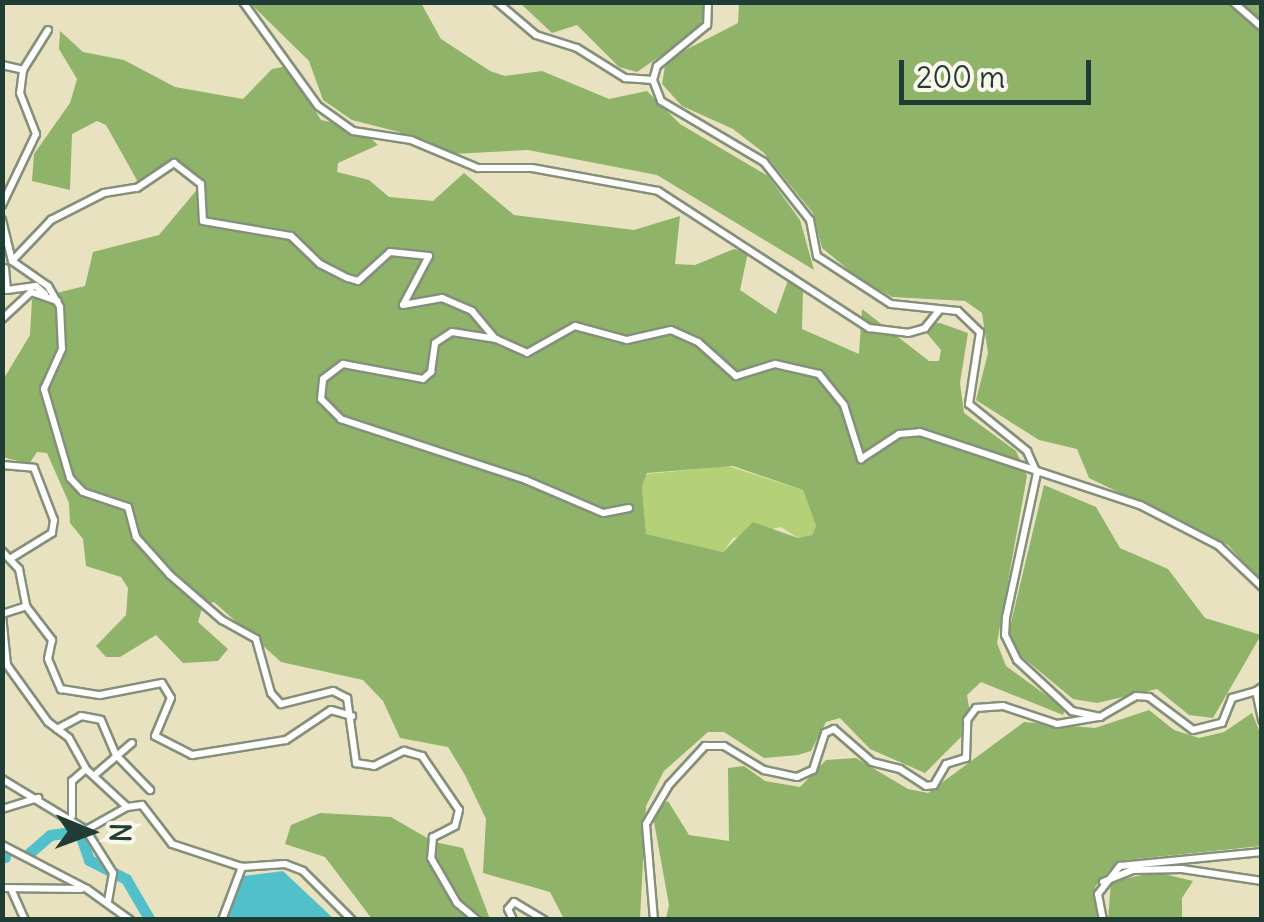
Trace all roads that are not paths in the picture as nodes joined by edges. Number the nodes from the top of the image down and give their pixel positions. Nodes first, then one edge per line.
1 (243, 2) edge
2 (496, 2) edge
3 (708, 2) edge
4 (1233, 2) edge
5 (1262, 27) edge
6 (48, 30) dead end
7 (2, 65) edge
8 (23, 70) junction
9 (653, 80) junction
10 (2, 205) edge
11 (3, 225) edge
12 (12, 261) junction
13 (4, 268) edge
14 (45, 294) junction
15 (58, 301) junction
16 (939, 310) junction
17 (2, 319) edge
18 (496, 339) junction
19 (2, 465) edge
20 (1037, 473) junction
21 (629, 508) dead end
22 (2, 551) edge
23 (13, 557) junction
24 (1262, 587) edge
25 (26, 606) junction
26 (2, 615) edge
27 (1259, 689) edge
28 (353, 717) junction
29 (1100, 717) junction
30 (1262, 720) edge
31 (57, 729) junction
32 (132, 743) dead end
33 (116, 755) junction
34 (86, 769) junction
35 (97, 773) junction
36 (2, 779) edge
37 (150, 790) dead end
38 (38, 798) junction
39 (128, 807) junction
40 (2, 809) edge
41 (72, 816) junction
42 (86, 830) junction
43 (2, 845) edge
44 (1262, 852) edge
45 (242, 867) junction
46 (1262, 881) edge
47 (1104, 882) junction
48 (2, 888) edge
49 (87, 888) junction
50 (12, 891) junction
51 (108, 902) junction
52 (26, 920) edge
53 (130, 920) edge
54 (222, 920) edge
55 (352, 920) edge
56 (477, 920) edge
57 (512, 920) edge
58 (544, 920) edge
59 (654, 920) edge
60 (1103, 920) edge

1 - 16 street
2 - 9 street
3 - 9 street
4 - 5 street
6 - 8 street
7 - 8 street
8 - 10 street
9 - 16 street
11 - 12 street
12 - 15 street
12 - 18 street
13 - 14 street
14 - 15 street
14 - 17 street
15 - 28 street
16 - 20 street
18 - 20 street
18 - 21 street
19 - 23 street
20 - 24 street
20 - 29 street
22 - 23 street
23 - 25 street
25 - 26 street
25 - 28 street
26 - 31 street
27 - 29 street
27 - 30 street
28 - 56 street
29 - 59 street
31 - 33 street
31 - 34 street
32 - 33 street
33 - 35 street
33 - 37 street
34 - 35 street
34 - 41 street
35 - 39 street
36 - 38 street
38 - 40 street
38 - 41 street
39 - 42 street
39 - 45 street
41 - 42 street
42 - 51 street
43 - 49 street
44 - 47 street
45 - 54 street
45 - 55 street
46 - 47 street
47 - 60 street
48 - 50 street
49 - 50 street
49 - 51 street
50 - 52 street
51 - 53 street
57 - 58 street

